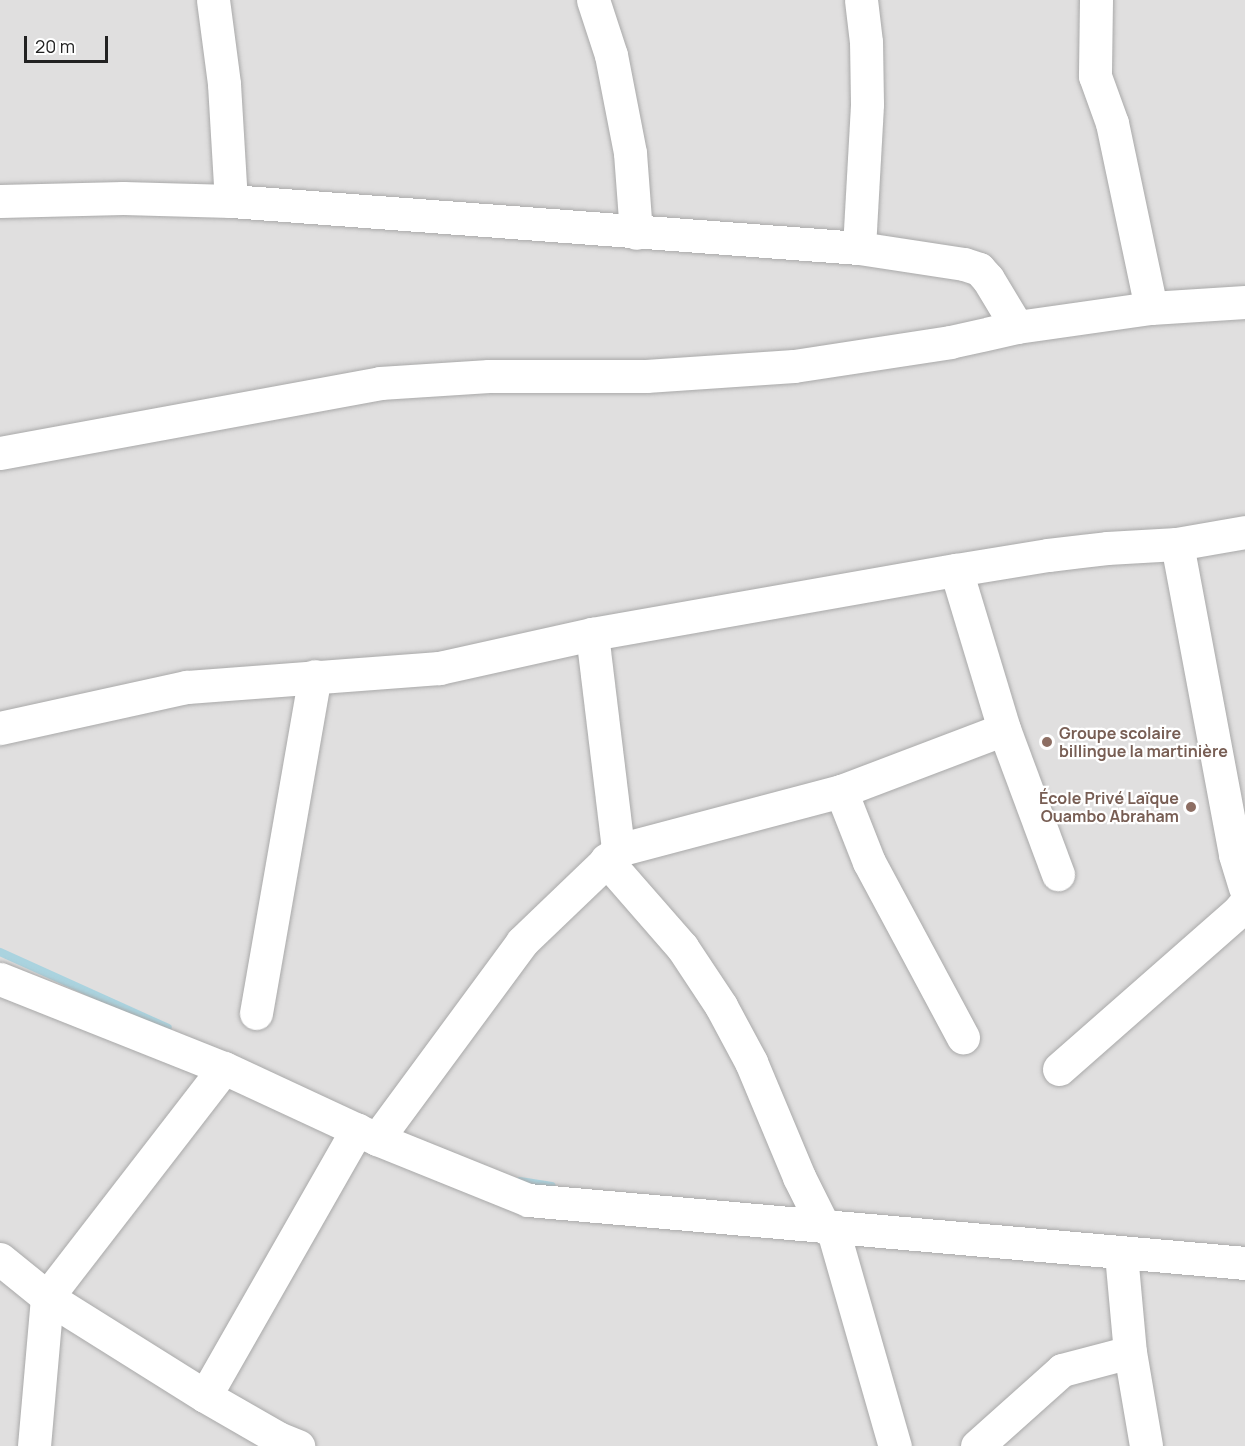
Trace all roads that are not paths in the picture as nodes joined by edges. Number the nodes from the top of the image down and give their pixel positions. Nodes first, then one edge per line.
1 (213, 0) edge
2 (593, 0) edge
3 (861, 0) edge
4 (1096, 0) edge
5 (0, 201) edge
6 (231, 201) junction
7 (636, 232) junction
8 (859, 248) junction
9 (1151, 308) junction
10 (1242, 310) edge
11 (1017, 327) junction
12 (0, 453) edge
13 (1245, 532) edge
14 (1177, 544) junction
15 (956, 570) junction
16 (592, 634) junction
17 (315, 676) junction
18 (0, 728) edge
19 (1004, 729) junction
20 (840, 791) junction
21 (612, 855) junction
22 (1058, 874) dead end
23 (1245, 888) edge
24 (1245, 903) edge
25 (0, 979) edge
26 (256, 1013) dead end
27 (963, 1036) dead end
28 (224, 1068) junction
29 (1059, 1069) dead end
30 (367, 1134) junction
31 (828, 1227) junction
32 (1121, 1254) junction
33 (0, 1259) edge
34 (1245, 1263) edge
35 (46, 1297) junction
36 (1130, 1352) junction
37 (205, 1396) junction
38 (284, 1443) edge
39 (34, 1446) edge
40 (895, 1446) edge
41 (977, 1446) edge
42 (1146, 1446) edge

1 - 6 street
2 - 7 street
3 - 8 street
4 - 9 street
5 - 6 street
6 - 7 street
7 - 8 street
8 - 11 street
9 - 10 street
9 - 11 street
11 - 12 street
13 - 14 street
14 - 15 street
14 - 23 street
15 - 16 street
15 - 19 street
16 - 17 street
16 - 21 street
17 - 18 street
17 - 26 street
19 - 20 street
19 - 22 street
20 - 21 street
20 - 27 street
21 - 30 street
21 - 31 street
24 - 29 street
25 - 28 street
28 - 30 street
28 - 35 street
30 - 31 street
30 - 37 street
31 - 32 street
31 - 40 street
32 - 34 street
32 - 36 street
33 - 35 street
35 - 37 street
35 - 39 street
36 - 41 street
36 - 42 street
37 - 38 street

